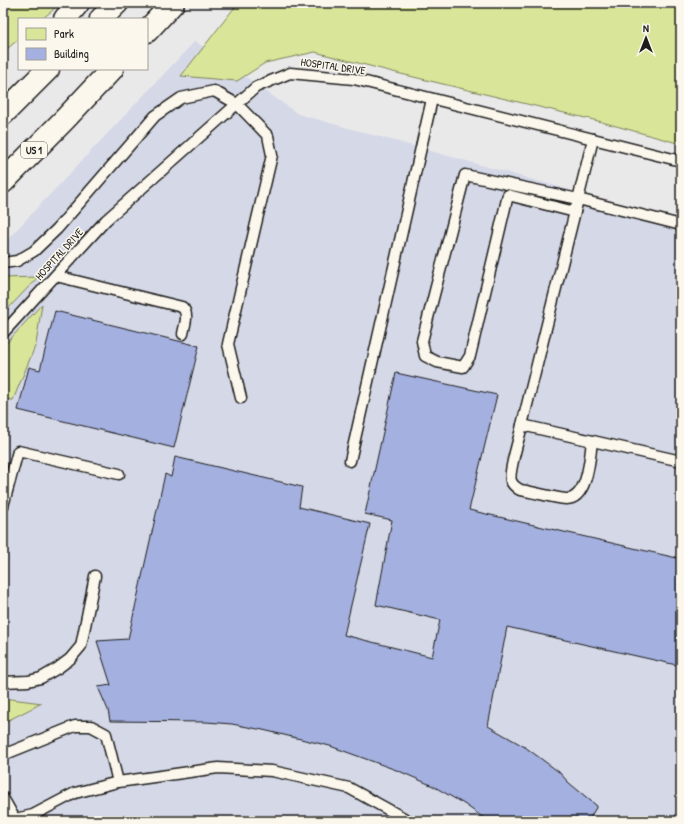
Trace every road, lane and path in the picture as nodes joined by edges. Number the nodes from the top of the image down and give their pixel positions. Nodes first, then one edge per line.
1 (78, 3) edge
2 (117, 3) edge
3 (173, 3) edge
4 (65, 18) edge
5 (102, 18) edge
6 (148, 30) edge
7 (24, 70) edge
8 (47, 70) edge
9 (111, 70) edge
10 (18, 98) junction
11 (432, 99) junction
12 (237, 104) junction
13 (3, 114) edge
14 (593, 139) junction
15 (681, 161) edge
16 (3, 182) edge
17 (578, 199) junction
18 (575, 212) junction
19 (681, 226) edge
20 (3, 263) edge
21 (56, 276) junction
22 (3, 333) edge
23 (183, 334) dead end
24 (240, 398) dead end
25 (522, 425) junction
26 (592, 441) junction
27 (350, 461) dead end
28 (681, 461) edge
29 (119, 474) dead end
30 (3, 506) edge
31 (95, 576) dead end
32 (3, 682) edge
33 (3, 755) edge
34 (118, 782) junction
35 (3, 798) edge
36 (15, 820) edge
37 (409, 821) edge

1 - 4 highway
2 - 5 highway
3 - 6 highway
7 - 10 highway
8 - 10 highway
9 - 16 highway, US 1
10 - 13 highway
11 - 12 lane, HOSPITAL DRIVE
11 - 14 lane, HOSPITAL DRIVE
11 - 27 lane
12 - 20 lane
12 - 21 lane, HOSPITAL DRIVE
12 - 24 lane
14 - 15 lane, HOSPITAL DRIVE
14 - 17 lane
17 - 18 lane
17 - 18 lane
17 - 19 lane
18 - 25 lane
21 - 22 lane, HOSPITAL DRIVE
21 - 23 lane
25 - 26 lane
25 - 26 lane
26 - 28 lane
29 - 30 lane
31 - 32 lane
33 - 34 lane
34 - 36 lane
34 - 37 lane
35 - 36 lane

